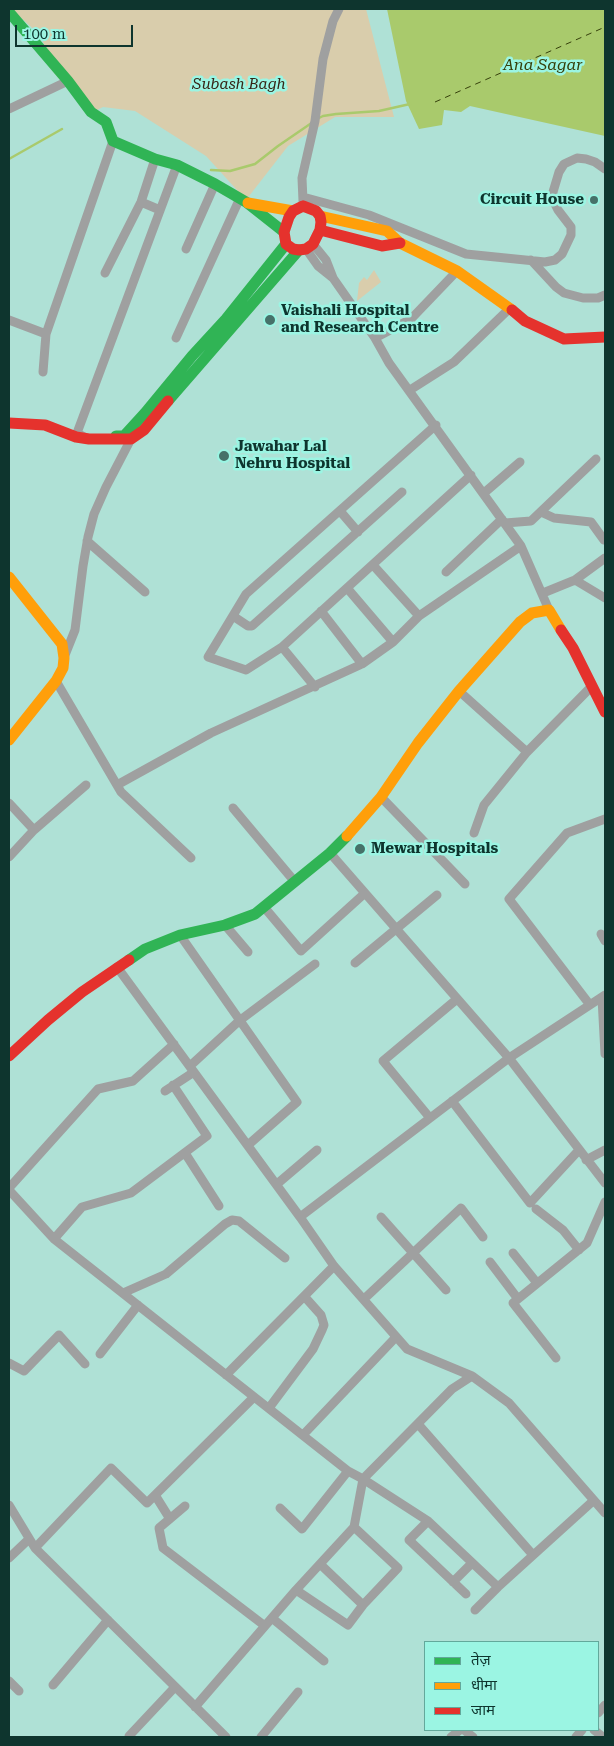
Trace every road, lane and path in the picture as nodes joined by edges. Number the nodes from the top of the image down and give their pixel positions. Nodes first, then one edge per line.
1 (339, 9) edge
2 (9, 12) edge
3 (13, 24) edge
4 (68, 81) junction
5 (9, 109) edge
6 (114, 141) junction
7 (156, 159) junction
8 (177, 165) junction
9 (605, 169) edge
10 (215, 184) junction
11 (243, 200) junction
12 (141, 202) junction
13 (300, 205) junction
14 (160, 210) junction
15 (320, 216) junction
16 (320, 230) junction
17 (284, 232) junction
18 (286, 244) junction
19 (400, 244) junction
20 (306, 248) junction
21 (186, 249) dead end
22 (531, 260) junction
23 (457, 271) junction
24 (105, 273) dead end
25 (605, 295) edge
26 (510, 308) junction
27 (9, 320) edge
28 (230, 323) junction
29 (46, 334) junction
30 (605, 337) edge
31 (176, 338) dead end
32 (375, 338) junction
33 (44, 372) dead end
34 (177, 381) junction
35 (410, 390) junction
36 (9, 424) edge
37 (436, 425) junction
38 (72, 433) junction
39 (131, 439) junction
40 (596, 459) dead end
41 (520, 462) dead end
42 (471, 475) junction
43 (402, 492) dead end
44 (484, 493) junction
45 (340, 511) junction
46 (541, 512) junction
47 (504, 521) junction
48 (358, 532) junction
49 (604, 540) edge
50 (88, 541) junction
51 (521, 546) junction
52 (605, 558) edge
53 (372, 565) junction
54 (446, 572) dead end
55 (9, 577) edge
56 (575, 580) junction
57 (347, 588) junction
58 (145, 592) dead end
59 (542, 593) junction
60 (605, 598) edge
61 (549, 610) junction
62 (321, 611) junction
63 (233, 616) junction
64 (420, 616) junction
65 (393, 642) junction
66 (282, 647) junction
67 (64, 658) junction
68 (362, 664) junction
69 (56, 681) junction
70 (592, 686) junction
71 (315, 687) junction
72 (459, 691) junction
73 (605, 712) edge
74 (9, 740) edge
75 (527, 752) junction
76 (113, 778) junction
77 (86, 785) dead end
78 (381, 797) junction
79 (9, 803) edge
80 (234, 808) dead end
81 (605, 818) edge
82 (34, 830) junction
83 (474, 833) dead end
84 (330, 853) junction
85 (9, 857) edge
86 (191, 858) dead end
87 (295, 882) junction
88 (465, 884) dead end
89 (364, 893) junction
90 (437, 895) dead end
91 (264, 908) junction
92 (225, 925) junction
93 (396, 928) junction
94 (180, 935) junction
95 (248, 952) dead end
96 (355, 963) dead end
97 (315, 964) dead end
98 (117, 967) junction
99 (603, 996) edge
100 (457, 998) junction
101 (590, 1005) junction
102 (239, 1021) junction
103 (174, 1044) junction
104 (605, 1054) edge
105 (9, 1056) edge
106 (509, 1058) junction
107 (192, 1069) junction
108 (173, 1086) junction
109 (165, 1091) dead end
110 (452, 1102) junction
111 (430, 1118) junction
112 (248, 1145) junction
113 (316, 1150) dead end
114 (578, 1150) junction
115 (605, 1150) edge
116 (185, 1153) junction
117 (586, 1160) junction
118 (276, 1184) junction
119 (605, 1184) edge
120 (9, 1189) edge
121 (605, 1202) edge
122 (218, 1206) dead end
123 (536, 1210) dead end
124 (300, 1216) junction
125 (381, 1217) dead end
126 (483, 1237) dead end
127 (54, 1239) junction
128 (579, 1250) junction
129 (413, 1253) junction
130 (513, 1253) dead end
131 (285, 1258) dead end
132 (490, 1262) dead end
133 (334, 1266) junction
134 (538, 1283) junction
135 (446, 1290) dead end
136 (123, 1293) junction
137 (304, 1296) junction
138 (364, 1299) junction
139 (518, 1299) junction
140 (138, 1305) junction
141 (396, 1336) junction
142 (100, 1354) dead end
143 (556, 1358) dead end
144 (9, 1363) edge
145 (85, 1364) dead end
146 (226, 1375) junction
147 (472, 1376) junction
148 (254, 1397) junction
149 (269, 1408) junction
150 (418, 1424) junction
151 (303, 1435) junction
152 (348, 1471) junction
153 (363, 1480) junction
154 (155, 1495) junction
155 (593, 1501) junction
156 (9, 1506) edge
157 (185, 1506) dead end
158 (280, 1508) dead end
159 (605, 1513) edge
160 (170, 1519) junction
161 (428, 1521) junction
162 (354, 1528) junction
163 (32, 1544) junction
164 (533, 1555) junction
165 (9, 1558) edge
166 (472, 1563) junction
167 (320, 1564) junction
168 (453, 1582) junction
169 (498, 1587) junction
170 (296, 1590) junction
171 (466, 1594) dead end
172 (363, 1604) junction
173 (475, 1610) dead end
174 (272, 1618) junction
175 (108, 1620) junction
176 (265, 1626) junction
177 (324, 1661) dead end
178 (9, 1681) edge
179 (53, 1685) dead end
180 (175, 1686) junction
181 (19, 1691) dead end
182 (298, 1692) dead end
183 (196, 1707) junction
184 (129, 1736) edge
185 (226, 1737) edge
186 (261, 1737) edge

1 - 13 street
2 - 3 street
3 - 4 street
4 - 5 street
4 - 6 street
6 - 7 street
6 - 29 street
7 - 8 street
7 - 12 street
8 - 10 street
8 - 14 street
9 - 22 street
10 - 11 street
10 - 21 street
11 - 13 street
11 - 17 street
11 - 31 street
12 - 14 street
12 - 24 street
13 - 15 street
13 - 17 street
13 - 22 street
14 - 38 street
15 - 16 street
15 - 19 street
16 - 19 street
16 - 20 street
17 - 18 street
18 - 20 street
18 - 28 street
19 - 23 street
20 - 28 street
20 - 32 street
22 - 25 street
23 - 26 street
23 - 32 street
26 - 30 street
26 - 35 street
27 - 29 street
28 - 34 street
29 - 33 street
32 - 35 street
34 - 38 street
34 - 39 street
35 - 37 street
36 - 38 street
37 - 42 street
37 - 45 street
38 - 39 street
39 - 50 street
40 - 46 street
41 - 44 street
42 - 44 street
42 - 53 street
43 - 48 street
44 - 47 street
45 - 48 street
45 - 63 street
46 - 47 street
46 - 49 street
47 - 51 street
47 - 54 street
48 - 63 street
50 - 58 street
50 - 67 street
51 - 59 street
51 - 64 street
52 - 56 street
53 - 57 street
53 - 64 street
55 - 67 street
56 - 59 street
56 - 60 street
57 - 62 street
57 - 65 street
59 - 61 street
61 - 70 street
61 - 72 street
62 - 66 street
62 - 68 street
63 - 66 street
64 - 65 street
65 - 68 street
66 - 71 street
67 - 69 street
68 - 71 street
69 - 74 street
69 - 76 street
70 - 73 street
70 - 75 street
71 - 76 street
72 - 75 street
72 - 78 street
75 - 83 street
76 - 86 street
77 - 82 street
78 - 84 street
78 - 88 street
79 - 82 street
80 - 87 street
81 - 101 street
82 - 85 street
84 - 87 street
84 - 89 street
87 - 91 street
89 - 91 street
89 - 93 street
90 - 93 street
91 - 92 street
92 - 94 street
92 - 95 street
93 - 96 street
93 - 100 street
94 - 98 street
94 - 102 street
97 - 102 street
98 - 103 street
98 - 105 street
99 - 101 street
99 - 104 street
100 - 106 street
100 - 111 street
101 - 106 street
102 - 107 street
102 - 112 street
103 - 107 street
103 - 120 street
106 - 110 street
106 - 114 street
107 - 108 street
107 - 112 street
108 - 109 street
108 - 116 street
110 - 111 street
110 - 114 street
111 - 124 street
112 - 118 street
113 - 118 street
114 - 117 street
115 - 117 street
116 - 122 street
116 - 127 street
117 - 119 street
118 - 124 street
120 - 127 street
121 - 128 street
123 - 128 street
124 - 133 street
125 - 129 street
126 - 129 street
127 - 136 street
128 - 134 street
129 - 135 street
129 - 138 street
130 - 134 street
131 - 136 street
132 - 139 street
133 - 137 street
133 - 138 street
134 - 139 street
136 - 140 street
137 - 146 street
137 - 149 street
138 - 141 street
139 - 143 street
140 - 142 street
140 - 146 street
141 - 147 street
141 - 151 street
144 - 145 street
146 - 148 street
147 - 150 street
147 - 155 street
148 - 149 street
148 - 154 street
149 - 151 street
150 - 153 street
150 - 164 street
151 - 152 street
152 - 153 street
152 - 158 street
153 - 161 street
153 - 162 street
154 - 160 street
154 - 163 street
155 - 159 street
155 - 164 street
156 - 163 street
157 - 160 street
160 - 176 street
161 - 166 street
161 - 168 street
162 - 167 street
162 - 172 street
163 - 165 street
163 - 175 street
164 - 169 street
166 - 168 street
166 - 169 street
167 - 170 street
167 - 172 street
168 - 171 street
169 - 173 street
170 - 172 street
170 - 174 street
174 - 176 street
174 - 177 street
175 - 179 street
175 - 180 street
176 - 183 street
178 - 181 street
180 - 183 street
180 - 184 street
182 - 186 street
183 - 185 street

